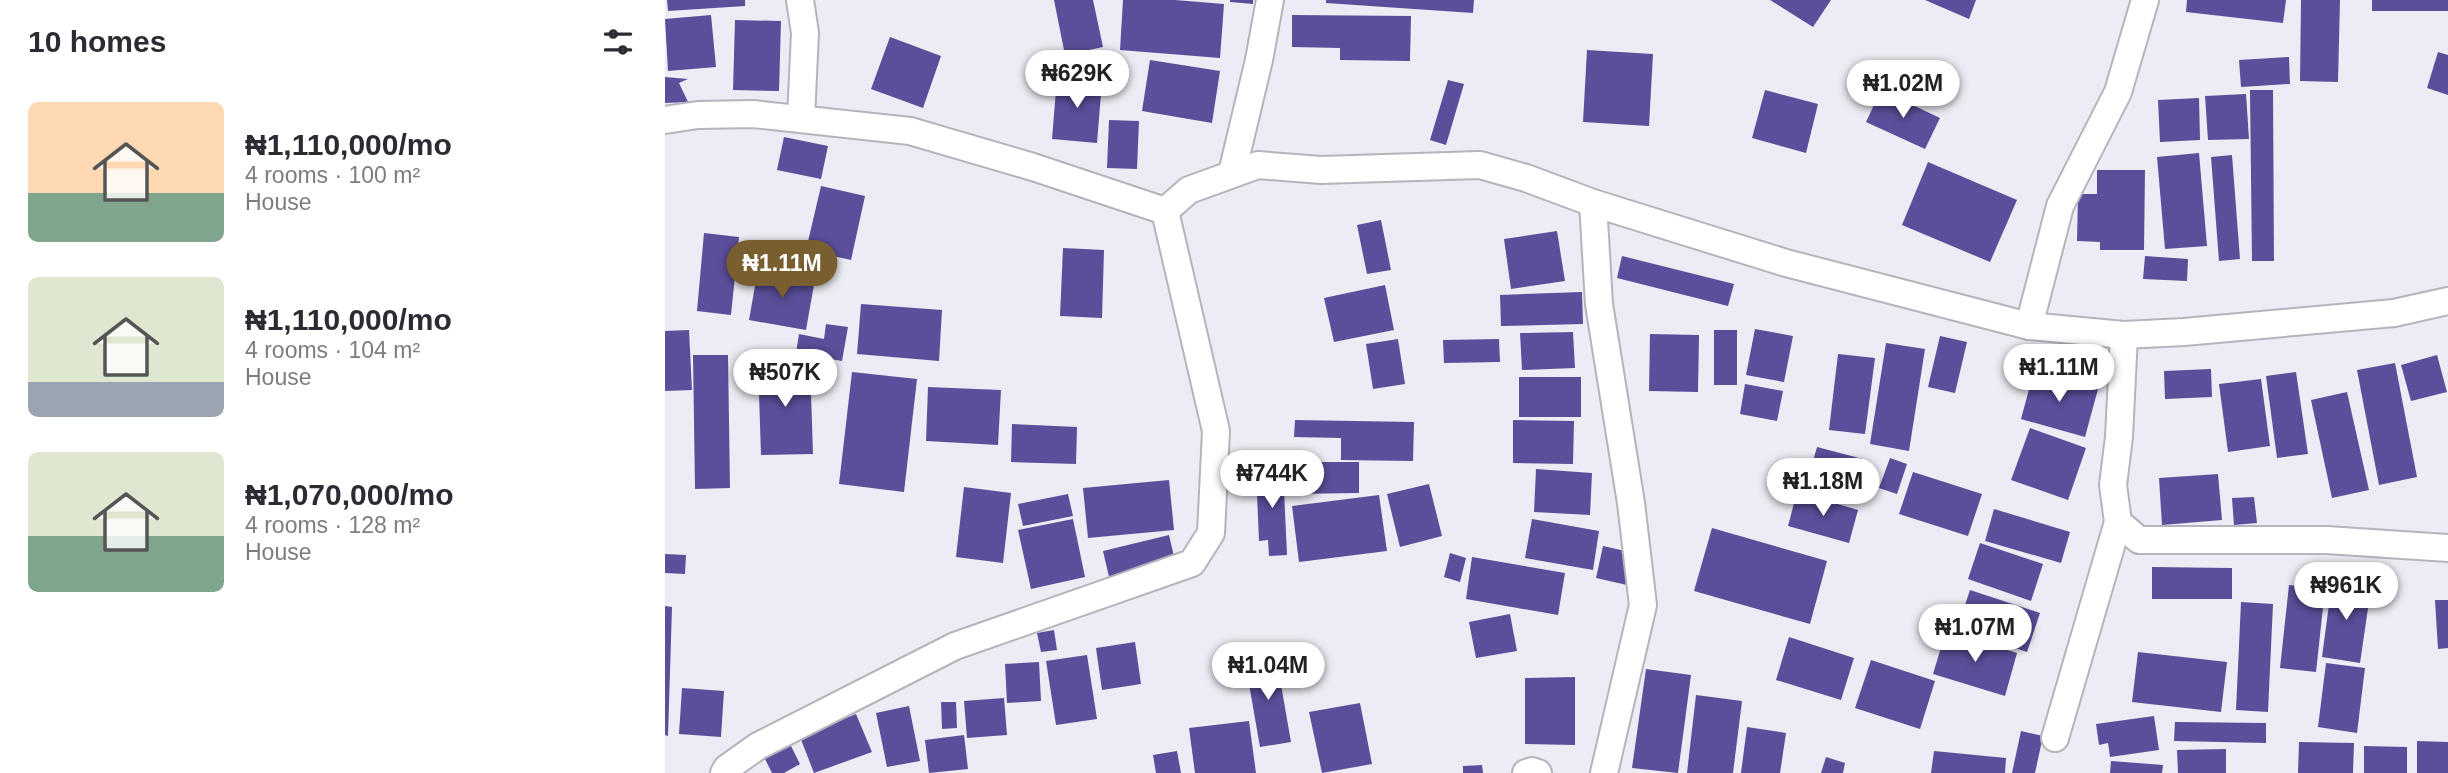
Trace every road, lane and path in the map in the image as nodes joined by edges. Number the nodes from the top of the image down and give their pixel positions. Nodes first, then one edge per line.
1 (800, 0) edge
2 (1270, 0) edge
3 (2145, 0) edge
4 (801, 118) junction
5 (665, 120) edge
6 (1232, 173) junction
7 (1593, 203) junction
8 (1165, 211) junction
9 (2448, 301) edge
10 (2029, 326) junction
11 (2124, 335) junction
12 (2118, 522) junction
13 (2448, 548) edge
14 (2055, 738) dead end
15 (724, 773) edge
16 (1526, 773) edge
17 (1538, 773) edge
18 (1604, 773) edge

1 - 4 street
2 - 6 street
3 - 10 street
4 - 5 street
4 - 8 street
6 - 7 street
6 - 8 street
7 - 10 street
7 - 18 street
8 - 15 street
9 - 11 street
10 - 11 street
11 - 12 street
12 - 13 street
12 - 14 street
16 - 17 street

